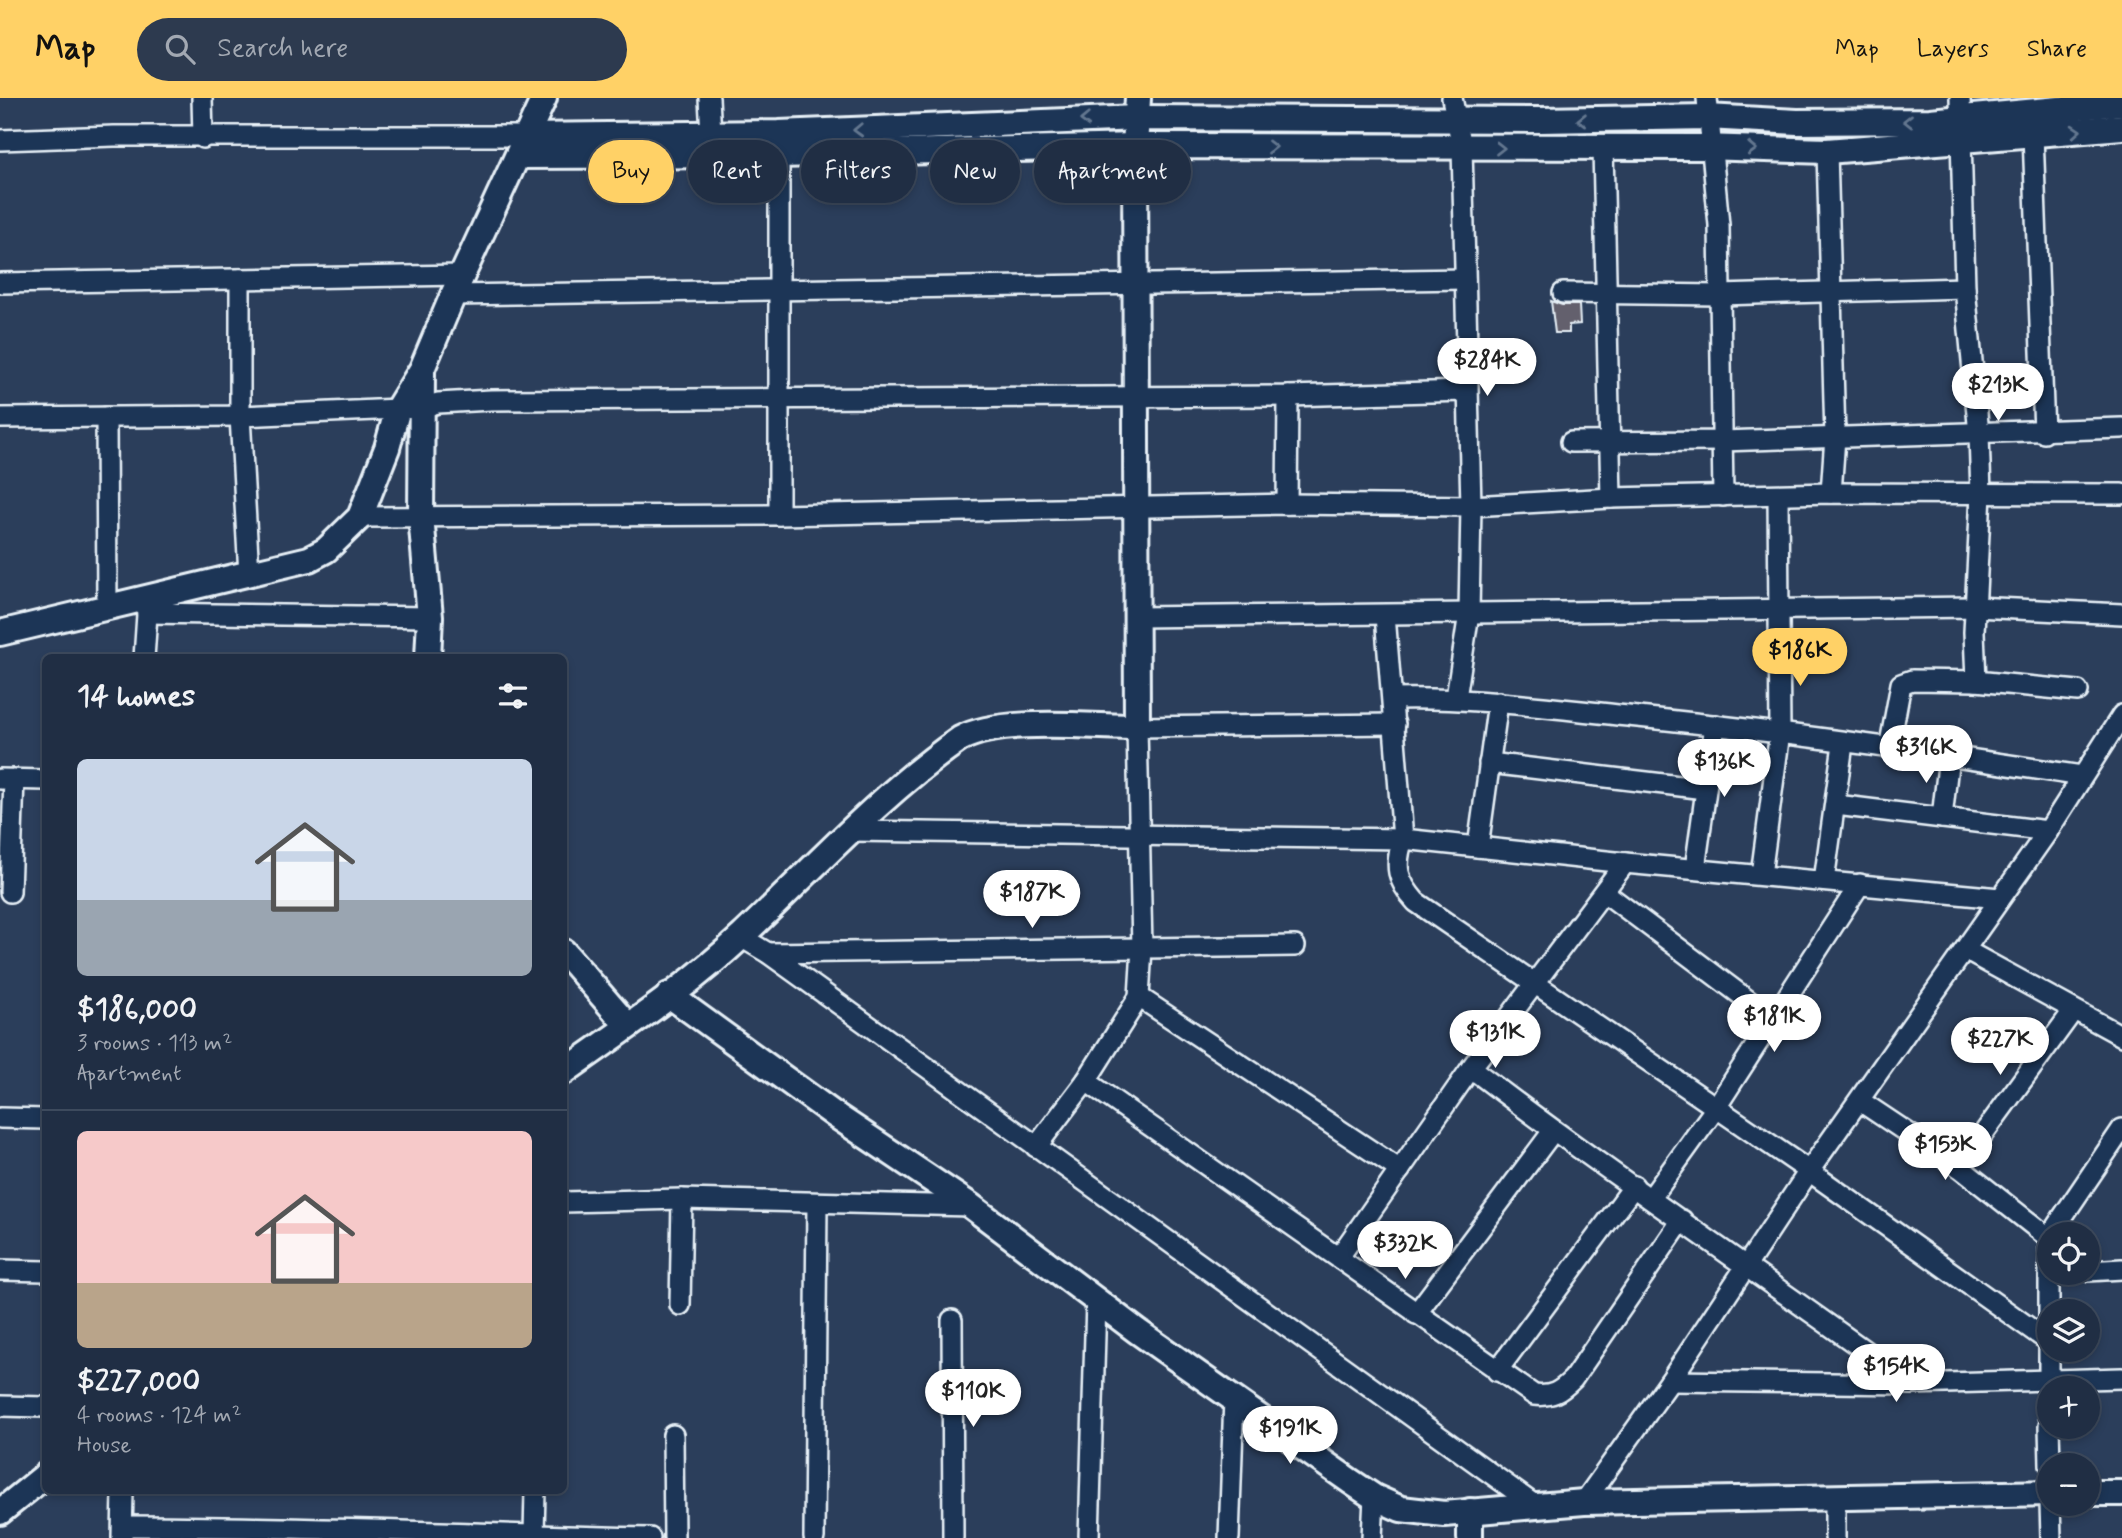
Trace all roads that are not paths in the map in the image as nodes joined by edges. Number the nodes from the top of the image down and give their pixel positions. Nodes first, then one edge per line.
1 (202, 98) edge
2 (544, 98) edge
3 (709, 98) edge
4 (2122, 103) edge
5 (1137, 108) edge
6 (1453, 108) edge
7 (1707, 108) edge
8 (1962, 119) edge
9 (2122, 127) edge
10 (711, 134) junction
11 (2033, 134) junction
12 (203, 138) junction
13 (0, 140) edge
14 (752, 140) edge
15 (1135, 140) edge
16 (787, 143) edge
17 (787, 144) edge
18 (688, 145) edge
19 (1034, 145) edge
20 (522, 146) junction
21 (1191, 146) edge
22 (1462, 148) junction
23 (1603, 148) junction
24 (1713, 148) junction
25 (1827, 151) junction
26 (779, 203) edge
27 (1135, 203) edge
28 (240, 279) junction
29 (1465, 279) junction
30 (0, 283) edge
31 (457, 285) junction
32 (1135, 285) junction
33 (1965, 288) junction
34 (778, 289) junction
35 (1830, 292) junction
36 (1563, 293) dead end
37 (1720, 295) junction
38 (1608, 296) junction
39 (1466, 391) junction
40 (1135, 396) junction
41 (1288, 396) junction
42 (778, 401) junction
43 (409, 408) junction
44 (240, 416) junction
45 (106, 417) junction
46 (0, 418) edge
47 (2122, 428) edge
48 (2044, 433) junction
49 (1979, 435) junction
50 (1835, 437) junction
51 (1722, 441) junction
52 (1571, 442) dead end
53 (1610, 442) junction
54 (1832, 493) junction
55 (1981, 494) junction
56 (2122, 494) edge
57 (1723, 495) junction
58 (1778, 496) junction
59 (1611, 498) junction
60 (1287, 504) junction
61 (1471, 506) junction
62 (1137, 509) junction
63 (779, 515) junction
64 (421, 516) junction
65 (360, 517) junction
66 (249, 574) junction
67 (147, 605) junction
68 (107, 606) junction
69 (1976, 607) junction
70 (1469, 612) junction
71 (1779, 612) junction
72 (2122, 614) edge
73 (1385, 615) junction
74 (430, 617) junction
75 (1139, 617) junction
76 (0, 633) edge
77 (144, 654) edge
78 (428, 654) edge
79 (1976, 681) junction
80 (2078, 691) dead end
81 (1456, 698) junction
82 (1394, 699) junction
83 (1498, 702) junction
84 (2122, 715) edge
85 (1395, 724) junction
86 (1714, 725) junction
87 (1137, 727) junction
88 (1780, 732) junction
89 (1843, 744) junction
90 (1889, 749) junction
91 (1949, 756) junction
92 (1489, 763) junction
93 (2082, 776) junction
94 (7, 779) edge
95 (42, 780) edge
96 (1705, 789) junction
97 (1836, 805) junction
98 (1942, 818) junction
99 (851, 831) junction
100 (2048, 831) junction
101 (1139, 833) junction
102 (1403, 839) junction
103 (1478, 847) junction
104 (1625, 863) junction
105 (1695, 869) junction
106 (1760, 875) junction
107 (1824, 881) junction
108 (1860, 884) junction
109 (10, 892) dead end
110 (1604, 892) junction
111 (2000, 898) junction
112 (741, 937) junction
113 (1296, 946) dead end
114 (1142, 948) junction
115 (1965, 950) junction
116 (768, 953) junction
117 (567, 955) edge
118 (1536, 982) junction
119 (669, 995) junction
120 (1139, 997) junction
121 (2073, 1010) junction
122 (1773, 1019) junction
123 (628, 1026) junction
124 (2122, 1036) edge
125 (1471, 1068) junction
126 (567, 1070) edge
127 (1086, 1081) junction
128 (1860, 1101) junction
129 (1715, 1109) junction
130 (0, 1118) edge
131 (42, 1119) edge
132 (2122, 1129) edge
133 (1553, 1131) junction
134 (1037, 1147) junction
135 (1959, 1167) junction
136 (1400, 1170) junction
137 (1809, 1171) junction
138 (1634, 1186) junction
139 (1651, 1198) junction
140 (682, 1199) junction
141 (567, 1202) edge
142 (817, 1204) junction
143 (971, 1206) junction
144 (1682, 1220) junction
145 (2059, 1222) edge
146 (2037, 1226) edge
147 (1339, 1257) junction
148 (1746, 1264) junction
149 (2122, 1269) edge
150 (0, 1270) edge
151 (2100, 1270) edge
152 (42, 1271) edge
153 (1096, 1301) junction
154 (680, 1305) dead end
155 (1416, 1314) junction
156 (952, 1320) dead end
157 (2037, 1333) edge
158 (1497, 1371) junction
159 (2100, 1378) edge
160 (2122, 1378) edge
161 (2037, 1379) edge
162 (1671, 1381) junction
163 (1911, 1384) junction
164 (1234, 1398) junction
165 (0, 1406) edge
166 (42, 1407) edge
167 (673, 1435) dead end
168 (42, 1478) edge
169 (2037, 1493) edge
170 (2100, 1493) edge
171 (2122, 1493) edge
172 (123, 1494) edge
173 (535, 1494) edge
174 (1835, 1496) junction
175 (1374, 1497) junction
176 (1584, 1503) junction
177 (1536, 1506) junction
178 (1471, 1511) junction
179 (0, 1512) edge
180 (2050, 1516) edge
181 (122, 1532) edge
182 (257, 1532) edge
183 (534, 1535) junction
184 (395, 1536) edge
185 (650, 1538) edge
186 (674, 1538) edge
187 (814, 1538) edge
188 (953, 1538) edge
189 (1089, 1538) edge
190 (1229, 1538) edge
191 (1372, 1538) edge
192 (1470, 1538) edge
193 (1835, 1538) edge
194 (2051, 1538) edge

1 - 12 street
2 - 20 street
3 - 10 street
4 - 8 street
5 - 6 street
5 - 15 street
5 -> 16 street
7 -> 6 street
6 - 22 street
8 -> 7 street
7 - 24 street
8 - 11 street
8 - 25 street
8 - 33 street
11 -> 9 street
10 - 14 street
10 - 20 street
11 - 48 street
12 - 13 street
12 - 20 street
17 - 19 street
18 - 20 street
20 - 31 street
21 -> 22 street
22 -> 23 street
22 - 29 street
23 - 24 street
23 - 38 street
24 -> 25 street
24 - 37 street
25 - 35 street
26 - 34 street
27 - 32 street
28 - 30 street
28 - 31 street
28 - 44 street
29 - 32 street
29 - 39 street
31 - 34 street
31 - 43 street
32 - 34 street
32 - 40 street
33 - 35 street
33 - 49 street
34 - 42 street
35 - 37 street
35 - 50 street
36 - 38 street
37 - 38 street
37 - 51 street
38 - 53 street
39 - 41 street
39 - 61 street
40 - 41 street
40 - 42 street
40 - 62 street
41 - 60 street
42 - 43 street
42 - 63 street
43 - 44 street
43 - 64 street
43 - 65 street
44 - 45 street
44 - 66 street
45 - 46 street
45 - 68 street
47 - 48 street
48 - 49 street
49 - 50 street
49 - 55 street
50 - 51 street
50 - 54 street
51 - 53 street
51 - 57 street
52 - 53 street
53 - 59 street
54 - 55 street
54 - 58 street
55 - 56 street
55 - 69 street
57 - 58 street
57 - 59 street
58 - 71 street
59 - 61 street
60 - 61 street
60 - 62 street
61 - 70 street
62 - 63 street
62 - 75 street
63 - 64 street
64 - 65 street
64 - 74 street
65 - 66 street
66 - 67 street
67 - 68 street
67 - 74 street
67 - 77 street
68 - 76 street
69 - 71 street
69 - 72 street
69 - 79 street
70 - 71 street
70 - 73 street
70 - 81 street
71 - 88 street
73 - 75 street
73 - 82 street
74 - 78 street
75 - 87 street
79 - 80 street
79 - 90 street
81 - 82 street
81 - 83 street
82 - 85 street
83 - 86 street
83 - 92 street
84 - 93 street
85 - 87 street
85 - 102 street
86 - 88 street
86 - 96 street
87 - 99 street
87 - 101 street
88 - 89 street
88 - 106 street
89 - 90 street
89 - 97 street
90 - 91 street
91 - 93 street
91 - 98 street
92 - 96 street
92 - 103 street
93 - 100 street
94 - 95 street
94 - 109 street
96 - 105 street
97 - 98 street
97 - 107 street
98 - 100 street
99 - 101 street
99 - 112 street
100 - 111 street
101 - 102 street
101 - 114 street
102 - 103 street
102 - 118 street
103 - 104 street
104 - 105 street
104 - 110 street
105 - 106 street
106 - 107 street
107 - 108 street
108 - 111 street
108 - 122 street
110 - 118 street
110 - 122 street
111 - 115 street
112 - 116 street
112 - 119 street
113 - 114 street
114 - 116 street
114 - 120 street
115 - 121 street
115 - 128 street
116 - 134 street
117 - 123 street
118 - 125 street
118 - 129 street
119 - 123 street
119 - 143 street
120 - 127 street
120 - 136 street
121 - 124 street
121 - 135 street
122 - 129 street
123 - 126 street
125 - 133 street
125 - 136 street
127 - 134 street
127 - 147 street
128 - 135 street
128 - 137 street
129 - 137 street
129 - 139 street
130 - 131 street
132 - 145 street
133 - 138 street
133 - 155 street
134 - 177 street
135 - 146 street
136 - 147 street
137 - 148 street
137 - 157 street
138 - 139 street
138 - 158 street
139 - 144 street
140 - 141 street
140 - 142 street
140 - 154 street
142 - 143 street
142 - 187 street
143 - 153 street
144 - 148 street
144 - 158 street
147 - 155 street
148 - 162 street
148 - 163 street
149 - 151 street
150 - 152 street
153 - 164 street
153 - 189 street
155 - 158 street
156 - 188 street
159 - 160 street
161 - 163 street
162 - 163 street
162 - 176 street
164 - 175 street
164 - 190 street
165 - 166 street
167 - 186 street
168 - 179 street
169 - 174 street
170 - 171 street
172 - 181 street
173 - 183 street
174 - 176 street
174 - 193 street
175 - 178 street
175 - 191 street
176 - 177 street
177 - 178 street
178 - 192 street
180 - 194 street
181 - 182 street
182 - 184 street
183 - 184 street
183 - 185 street

